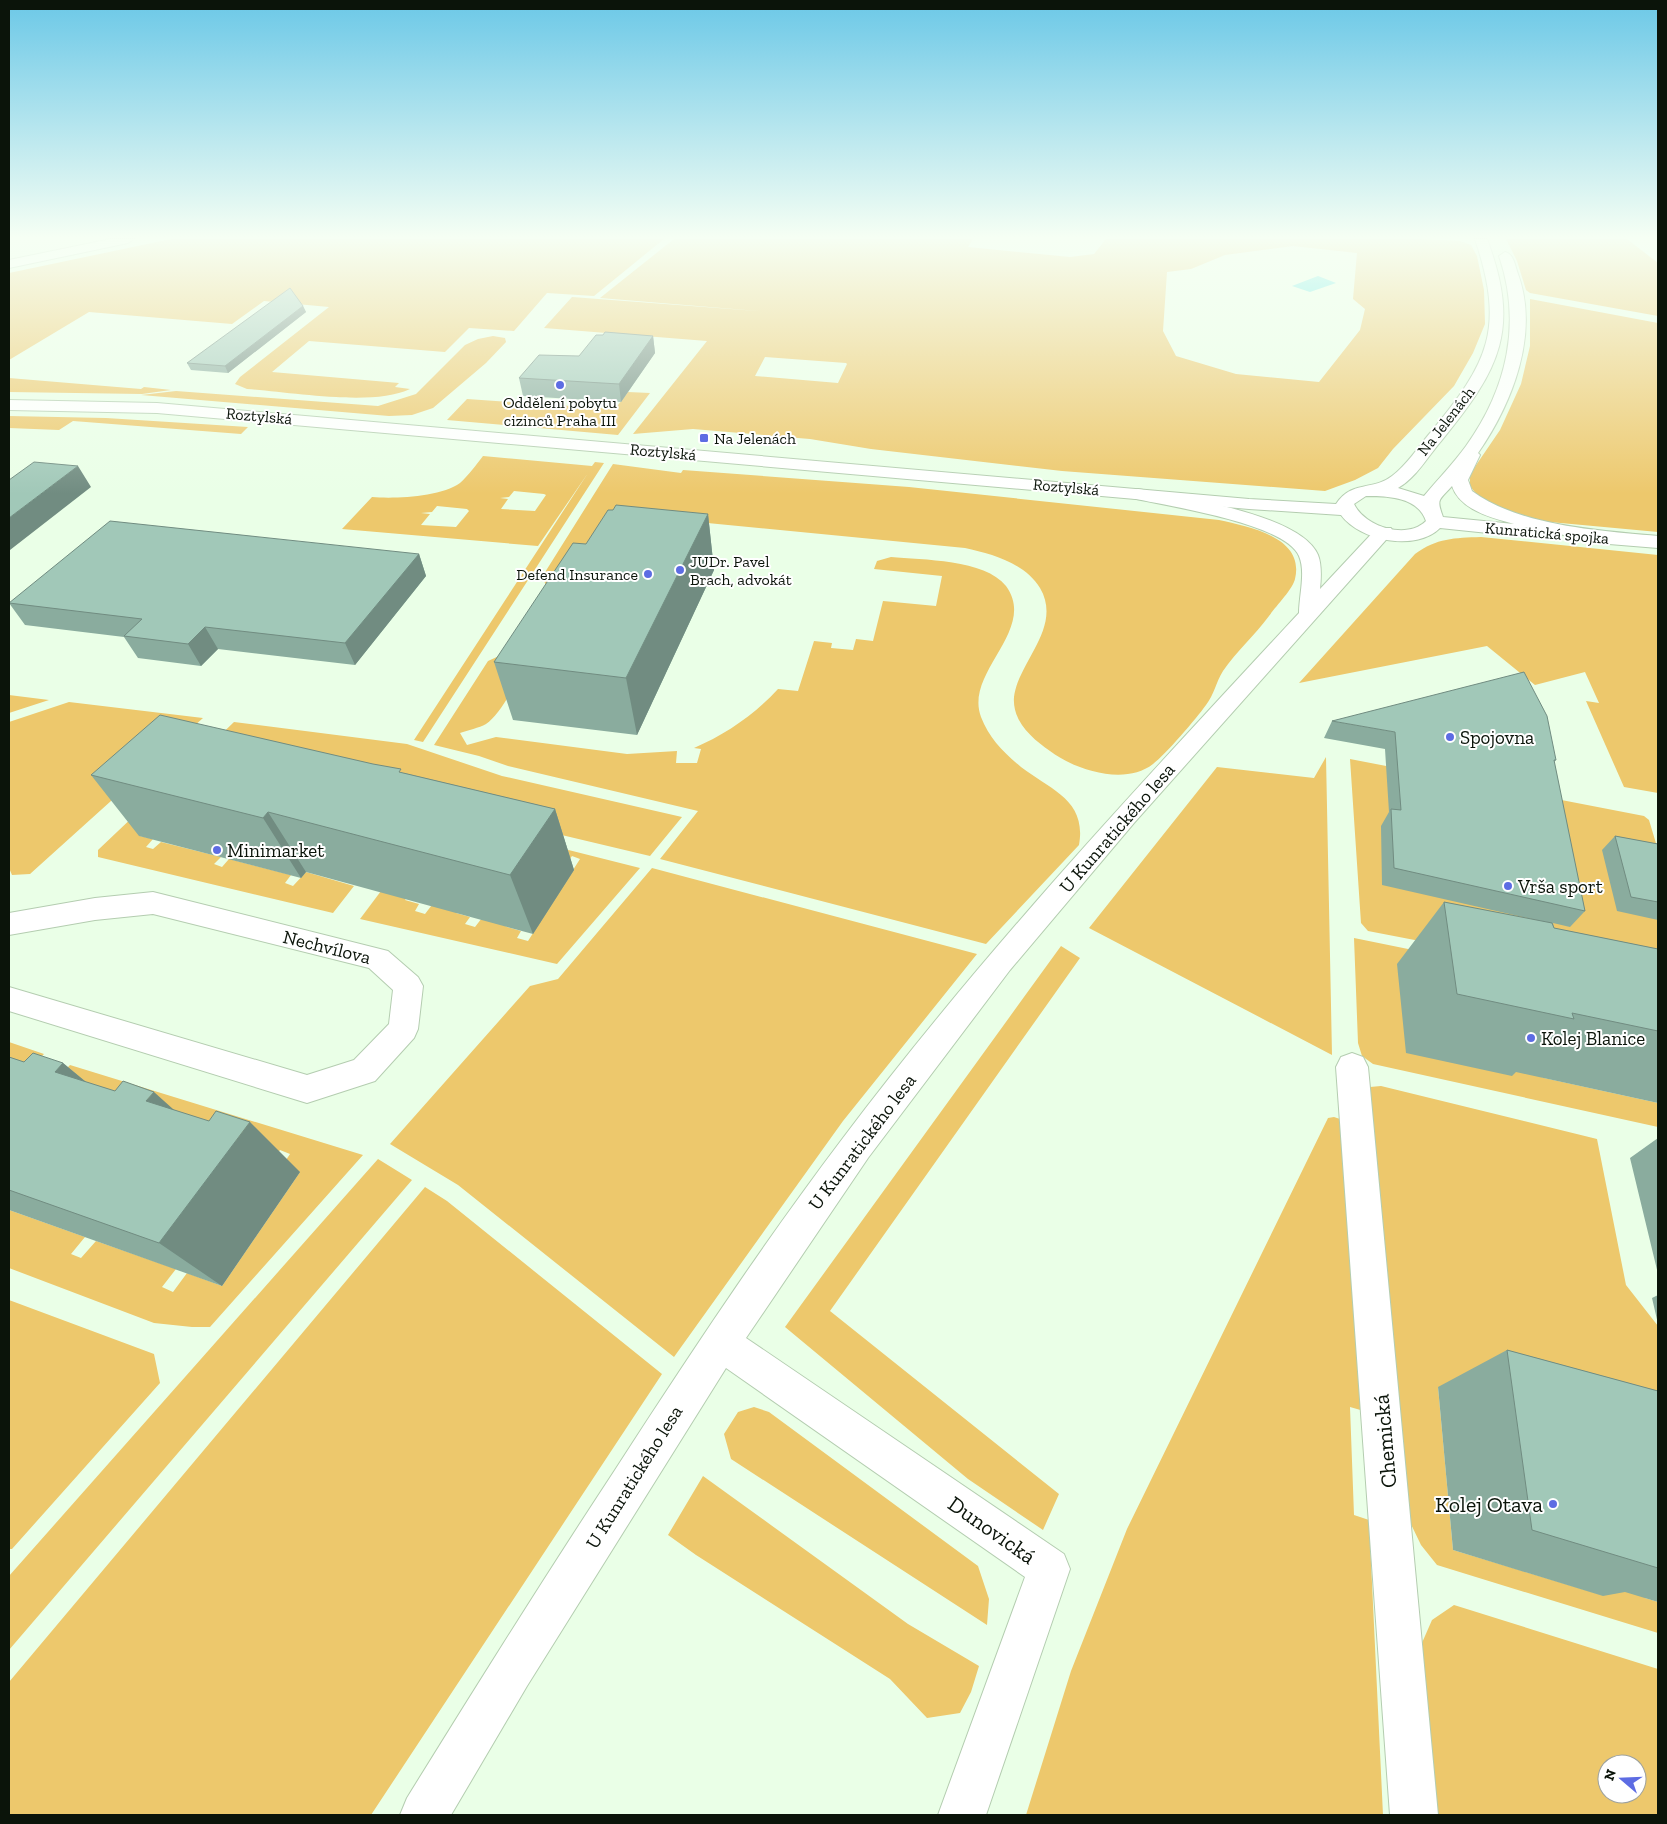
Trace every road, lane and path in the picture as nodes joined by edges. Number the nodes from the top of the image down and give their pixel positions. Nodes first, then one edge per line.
1 (1497, 324) edge
2 (1517, 324) edge
3 (9, 405) edge
4 (1476, 445) junction
5 (1366, 491) junction
6 (1134, 493) junction
7 (1346, 510) junction
8 (1432, 514) junction
9 (1384, 532) junction
10 (1628, 539) junction
11 (1658, 542) edge
12 (1309, 615) junction
13 (9, 924) edge
14 (9, 999) edge
15 (1352, 1067) dead end
16 (720, 1342) junction
17 (424, 1815) edge
18 (962, 1815) edge
19 (1414, 1815) edge

1 - 5 main road, Na Jelenách
2 - 4 main road, Na Jelenách
3 - 6 main road, Roztylská
4 - 8 main road, Na Jelenách
4 - 10 main road
5 - 7 main road, Na Jelenách
5 - 8 main road
6 - 7 main road, Roztylská
6 - 12 main road
7 - 9 main road, Na Jelenách
8 - 9 main road, Na Jelenách
8 - 10 main road, Kunratická spojka
9 - 12 main road, U Kunratického lesa
10 - 11 main road, Kunratická spojka
12 - 16 main road, U Kunratického lesa
13 - 14 main road, Nechvílova
15 - 19 main road, Chemická
16 - 17 main road, U Kunratického lesa
16 - 18 main road, Dunovická

